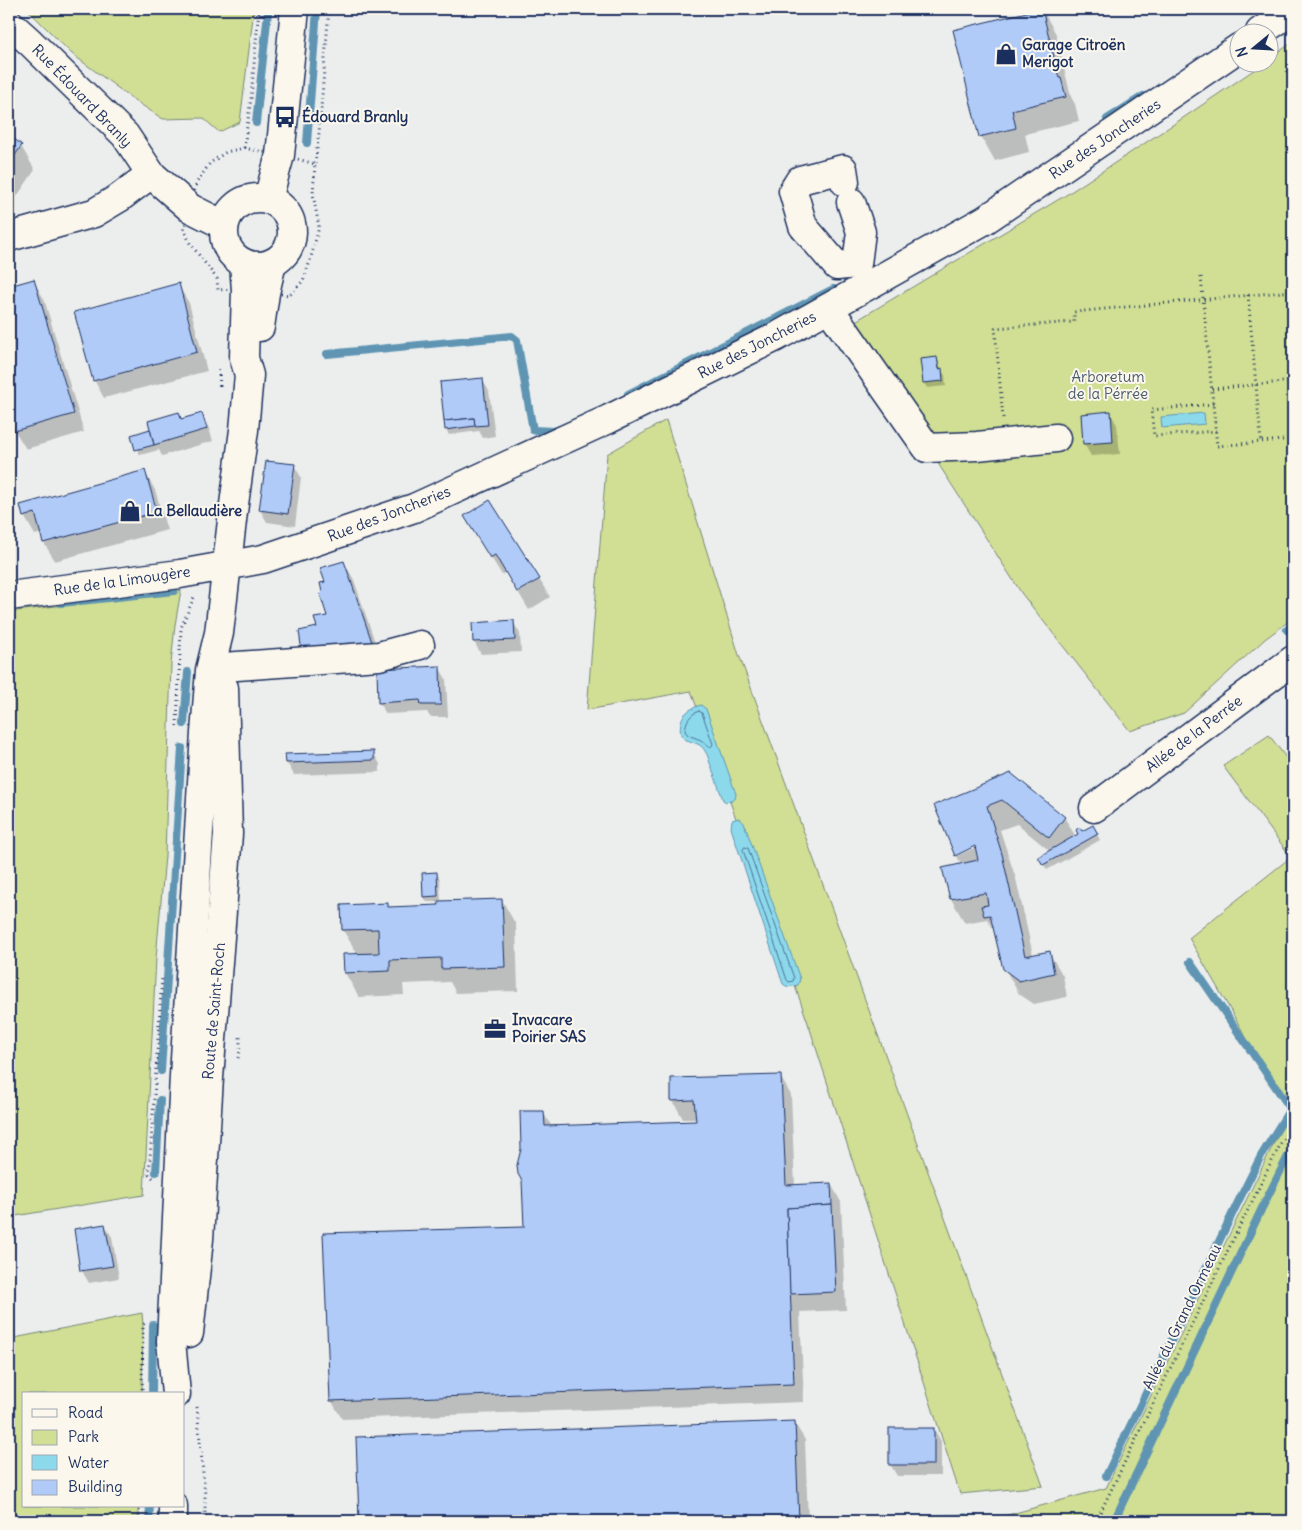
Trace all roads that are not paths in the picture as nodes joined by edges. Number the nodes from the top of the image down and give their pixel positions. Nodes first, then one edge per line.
1 (295, 9) edge
2 (1293, 10) edge
3 (9, 22) edge
4 (1275, 22) edge
5 (1230, 54) edge
6 (151, 174) junction
7 (268, 199) junction
8 (224, 225) junction
9 (9, 237) edge
10 (272, 262) junction
11 (244, 263) junction
12 (862, 275) junction
13 (829, 308) junction
14 (248, 374) junction
15 (1056, 438) dead end
16 (230, 566) junction
17 (9, 596) edge
18 (219, 633) junction
19 (420, 645) dead end
20 (1293, 660) edge
21 (223, 667) junction
22 (1094, 808) dead end
23 (182, 1392) edge
24 (183, 1392) edge
25 (173, 1508) edge
26 (173, 1521) edge

1 - 7 street
2 - 4 street
3 - 6 street, Rue Édouard Branly
5 - 12 street, Rue des Joncheries
6 - 8 street, Rue Édouard Branly
6 - 9 street
7 - 8 street
7 - 10 street
8 - 11 street
10 - 11 street
10 - 14 street, Route de Saint-Roch
11 - 14 street, Route de Saint-Roch
12 - 12 street
12 - 13 street, Rue des Joncheries
13 - 15 street
13 - 16 street, Rue des Joncheries
14 - 16 street, Route de Saint-Roch
16 - 17 street, Rue de la Limougère
16 - 18 street, Route de Saint-Roch
18 - 21 street, Route de Saint-Roch
18 - 23 street, Route de Saint-Roch
19 - 21 street
20 - 22 street, Allée de la Perrée
21 - 24 street, Route de Saint-Roch
25 - 26 street

